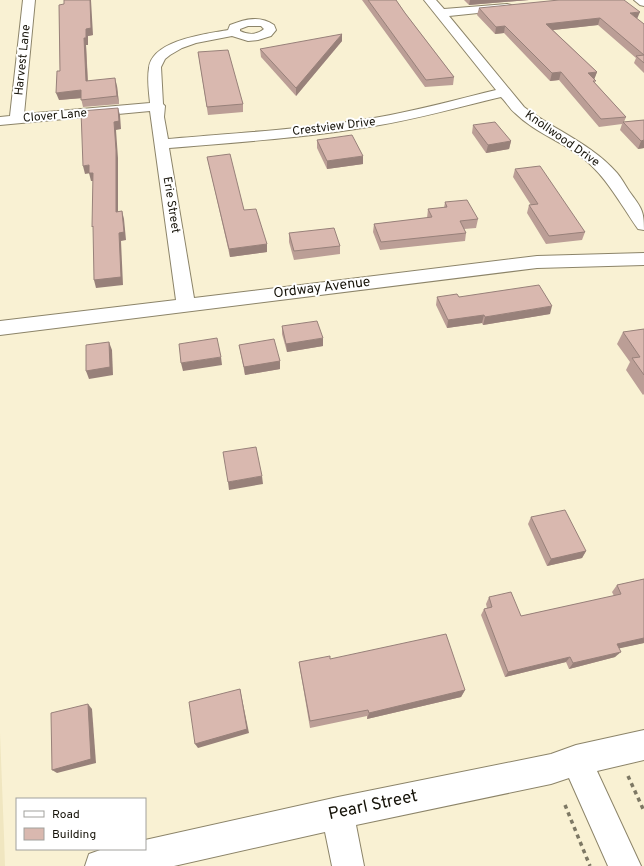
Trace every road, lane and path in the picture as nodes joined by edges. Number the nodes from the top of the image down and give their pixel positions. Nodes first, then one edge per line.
1 (29, 0) edge
2 (430, 0) edge
3 (640, 0) edge
4 (644, 3) edge
5 (516, 6) edge
6 (441, 13) junction
7 (234, 32) dead end
8 (504, 92) junction
9 (158, 106) junction
10 (18, 119) junction
11 (0, 121) edge
12 (161, 144) junction
13 (644, 225) edge
14 (644, 259) edge
15 (186, 304) junction
16 (0, 328) edge
17 (630, 748) edge
18 (564, 764) junction
19 (644, 811) edge
20 (338, 813) junction
21 (101, 866) edge
22 (348, 866) edge
23 (590, 866) edge
24 (625, 866) edge

1 - 10 street, Harvest Lane
2 - 6 street, Knollwood Drive
3 - 4 street
5 - 6 street
6 - 8 street, Knollwood Drive
7 - 9 street, Erie Street
8 - 12 street, Crestview Drive
8 - 13 street, Knollwood Drive
9 - 10 street, Clover Lane
9 - 12 street, Erie Street
10 - 11 street, Clover Lane
12 - 15 street, Erie Street
14 - 15 street, Ordway Avenue
15 - 16 street, Ordway Avenue
17 - 18 street, Pearl Street
17 - 19 path
18 - 20 street, Pearl Street
18 - 23 path
18 - 24 street
20 - 21 street, Pearl Street
20 - 22 street

